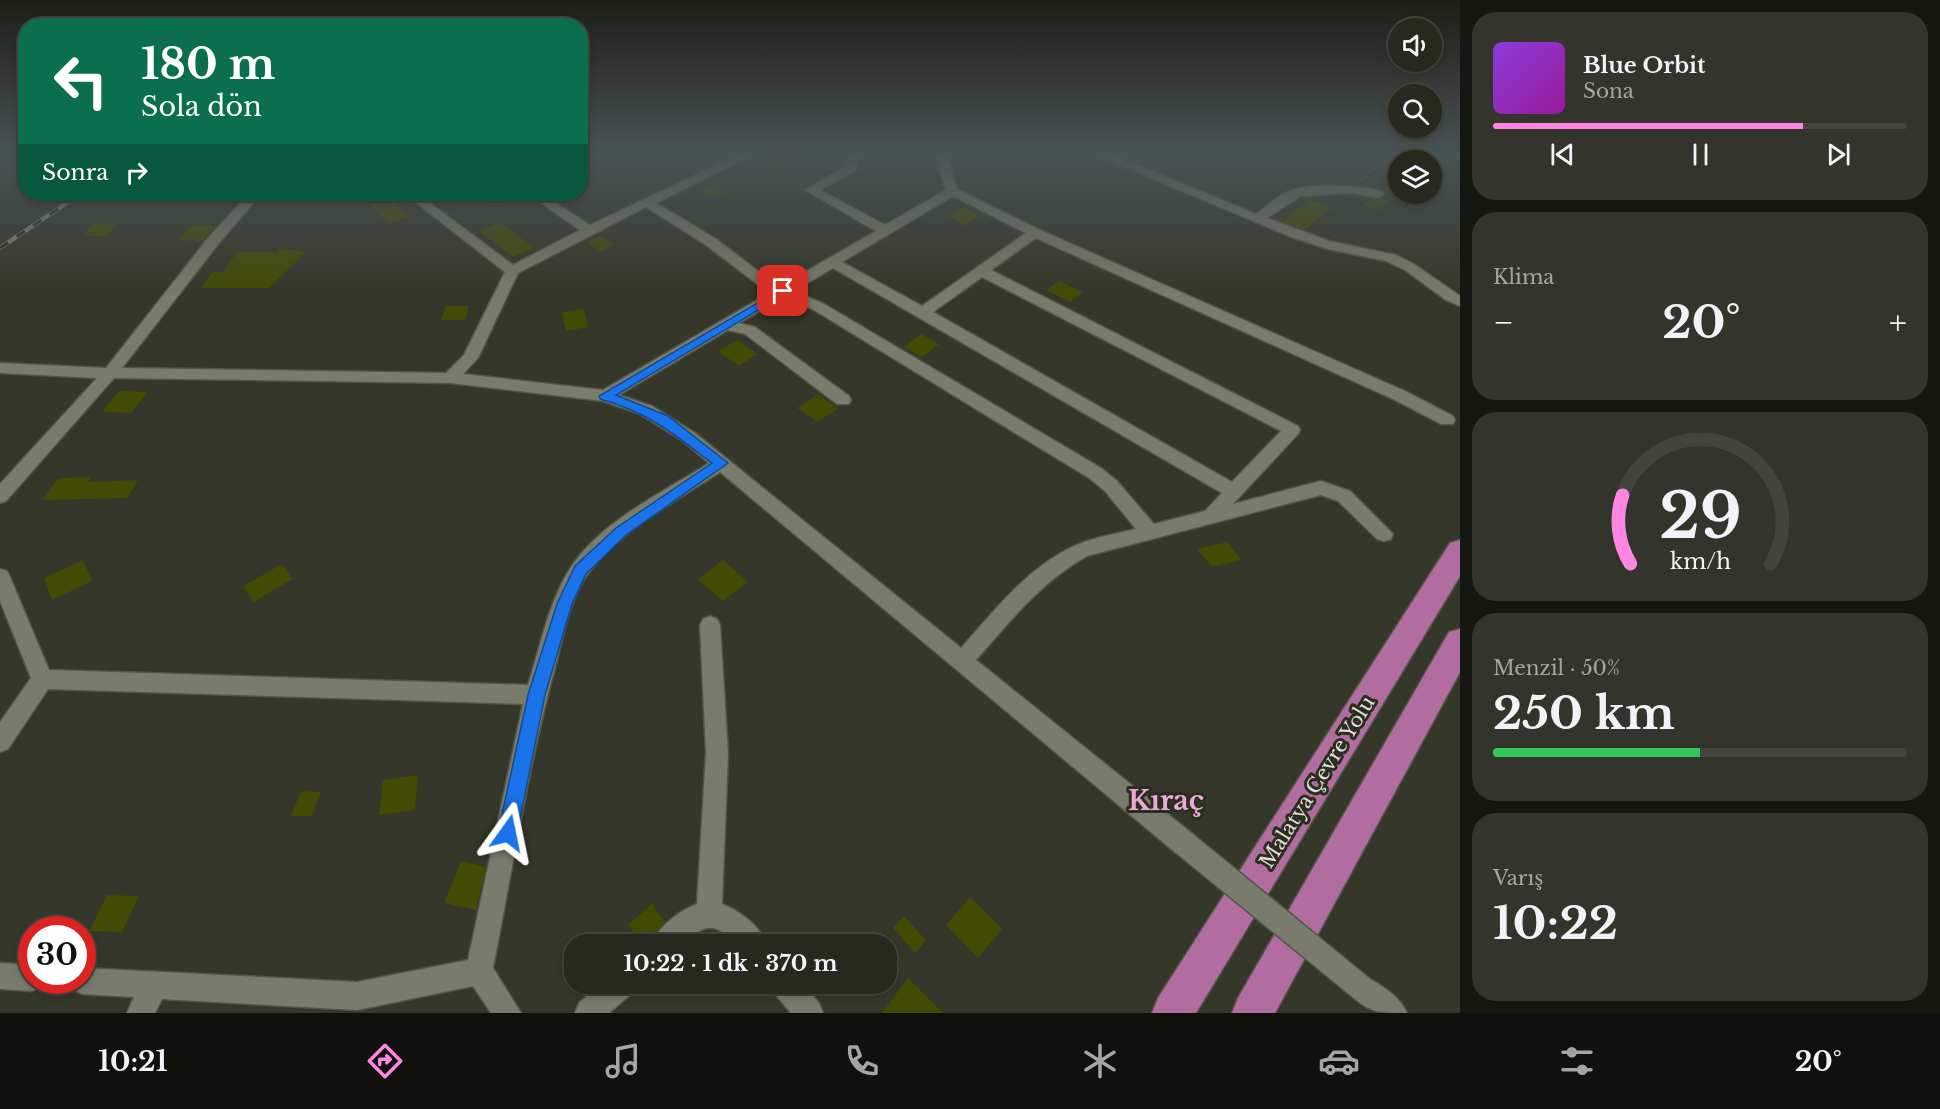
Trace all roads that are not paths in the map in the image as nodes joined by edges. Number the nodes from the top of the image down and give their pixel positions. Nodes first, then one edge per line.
1 (249, 201) edge
2 (421, 201) edge
3 (545, 201) edge
4 (652, 201) edge
5 (832, 201) edge
6 (934, 201) edge
7 (974, 201) edge
8 (1215, 201) edge
9 (1282, 201) edge
10 (648, 203) junction
11 (1258, 219) junction
12 (589, 230) junction
13 (886, 231) junction
14 (1035, 233) junction
15 (832, 262) junction
16 (980, 270) junction
17 (512, 271) junction
18 (781, 292) junction
19 (1460, 302) edge
20 (923, 312) junction
21 (725, 325) junction
22 (0, 368) edge
23 (110, 373) junction
24 (450, 378) junction
25 (605, 396) junction
26 (843, 400) dead end
27 (1447, 420) dead end
28 (722, 463) junction
29 (1235, 492) junction
30 (0, 496) edge
31 (1211, 516) junction
32 (1151, 533) junction
33 (1384, 534) dead end
34 (1460, 551) edge
35 (0, 577) edge
36 (710, 625) dead end
37 (1460, 642) edge
38 (961, 662) junction
39 (42, 680) junction
40 (536, 695) junction
41 (0, 741) edge
42 (709, 914) junction
43 (676, 934) edge
44 (745, 934) edge
45 (479, 971) junction
46 (0, 976) edge
47 (18, 977) edge
48 (96, 982) edge
49 (155, 985) junction
50 (610, 994) edge
51 (793, 994) edge
52 (141, 1013) edge
53 (507, 1013) edge
54 (589, 1013) edge
55 (809, 1013) edge
56 (1173, 1013) edge
57 (1253, 1013) edge
58 (1393, 1013) edge

1 - 23 street
2 - 17 street
3 - 12 street
4 - 10 street
5 - 13 street
6 - 13 street
7 - 14 street
8 - 11 street
9 - 11 street
10 - 12 street
10 - 18 street
11 - 19 street
12 - 17 street
13 - 15 street
14 - 16 street
14 - 27 street
15 - 18 street
15 - 20 street
16 - 20 street
16 - 29 street
17 - 24 street
18 - 21 street
18 - 32 street
20 - 29 street
21 - 25 street
21 - 26 street
22 - 23 street
23 - 24 street
23 - 30 street
24 - 25 street
25 - 28 street
28 - 38 street
28 - 40 street
29 - 31 street
31 - 32 street
31 - 33 street
32 - 38 street
34 - 56 highway, Malatya Çevre Yolu
35 - 39 street
36 - 42 street
37 - 57 highway
38 - 58 street, bridge
39 - 40 street
39 - 41 street
40 - 45 street
42 - 43 street
42 - 44 street
45 - 49 street
45 - 53 street
46 - 47 street
48 - 49 street
49 - 52 street
50 - 54 street
51 - 55 street

